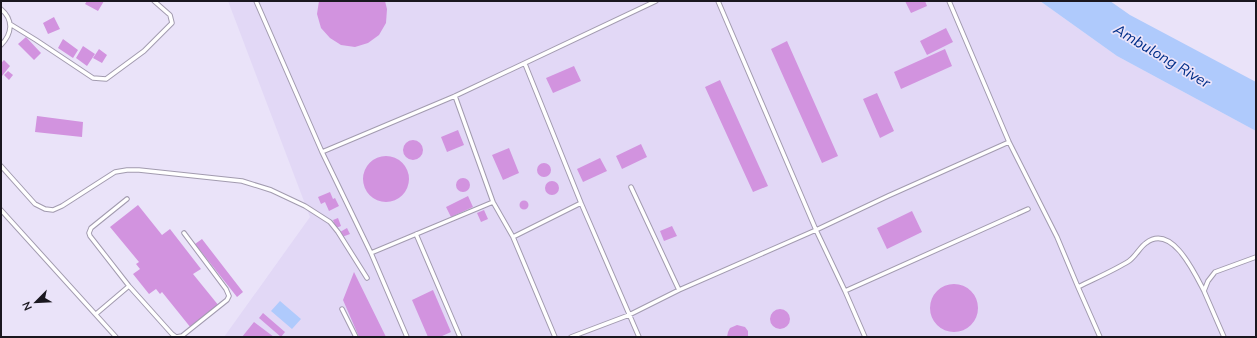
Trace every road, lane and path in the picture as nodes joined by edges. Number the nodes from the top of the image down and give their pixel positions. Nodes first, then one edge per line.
1 (154, 1) edge
2 (256, 1) edge
3 (656, 1) edge
4 (718, 1) edge
5 (949, 1) edge
6 (1, 9) edge
7 (10, 24) junction
8 (1, 45) edge
9 (525, 64) junction
10 (455, 96) junction
11 (1009, 142) junction
12 (322, 152) junction
13 (1, 166) edge
14 (631, 187) dead end
15 (127, 199) dead end
16 (493, 202) junction
17 (581, 203) junction
18 (1028, 209) dead end
19 (1, 210) edge
20 (816, 230) junction
21 (184, 233) dead end
22 (416, 234) junction
23 (513, 237) junction
24 (370, 253) junction
25 (1256, 257) edge
26 (367, 278) dead end
27 (129, 286) junction
28 (1078, 287) junction
29 (679, 290) junction
30 (845, 291) junction
31 (1204, 291) junction
32 (342, 309) dead end
33 (96, 314) junction
34 (629, 315) junction
35 (116, 337) edge
36 (356, 337) edge
37 (407, 337) edge
38 (460, 337) edge
39 (554, 337) edge
40 (571, 337) edge
41 (639, 337) edge
42 (865, 337) edge
43 (1100, 337) edge
44 (1224, 337) edge

1 - 7 lane
2 - 12 lane
3 - 9 lane
4 - 20 lane
5 - 11 lane
6 - 7 lane
7 - 8 lane
9 - 10 lane
9 - 17 lane
10 - 12 lane
10 - 16 lane
11 - 20 lane
11 - 28 lane
12 - 24 lane
13 - 26 lane
14 - 29 lane
15 - 27 lane
16 - 22 lane
16 - 23 lane
17 - 23 lane
17 - 34 lane
18 - 30 lane
19 - 33 lane
20 - 29 lane
20 - 30 lane
21 - 27 lane
22 - 24 lane
22 - 38 lane
23 - 39 lane
24 - 37 lane
25 - 31 lane
27 - 33 lane
28 - 31 lane
28 - 43 lane
29 - 34 lane
30 - 42 lane
31 - 44 lane
32 - 36 lane
33 - 35 lane
34 - 40 lane
34 - 41 lane

